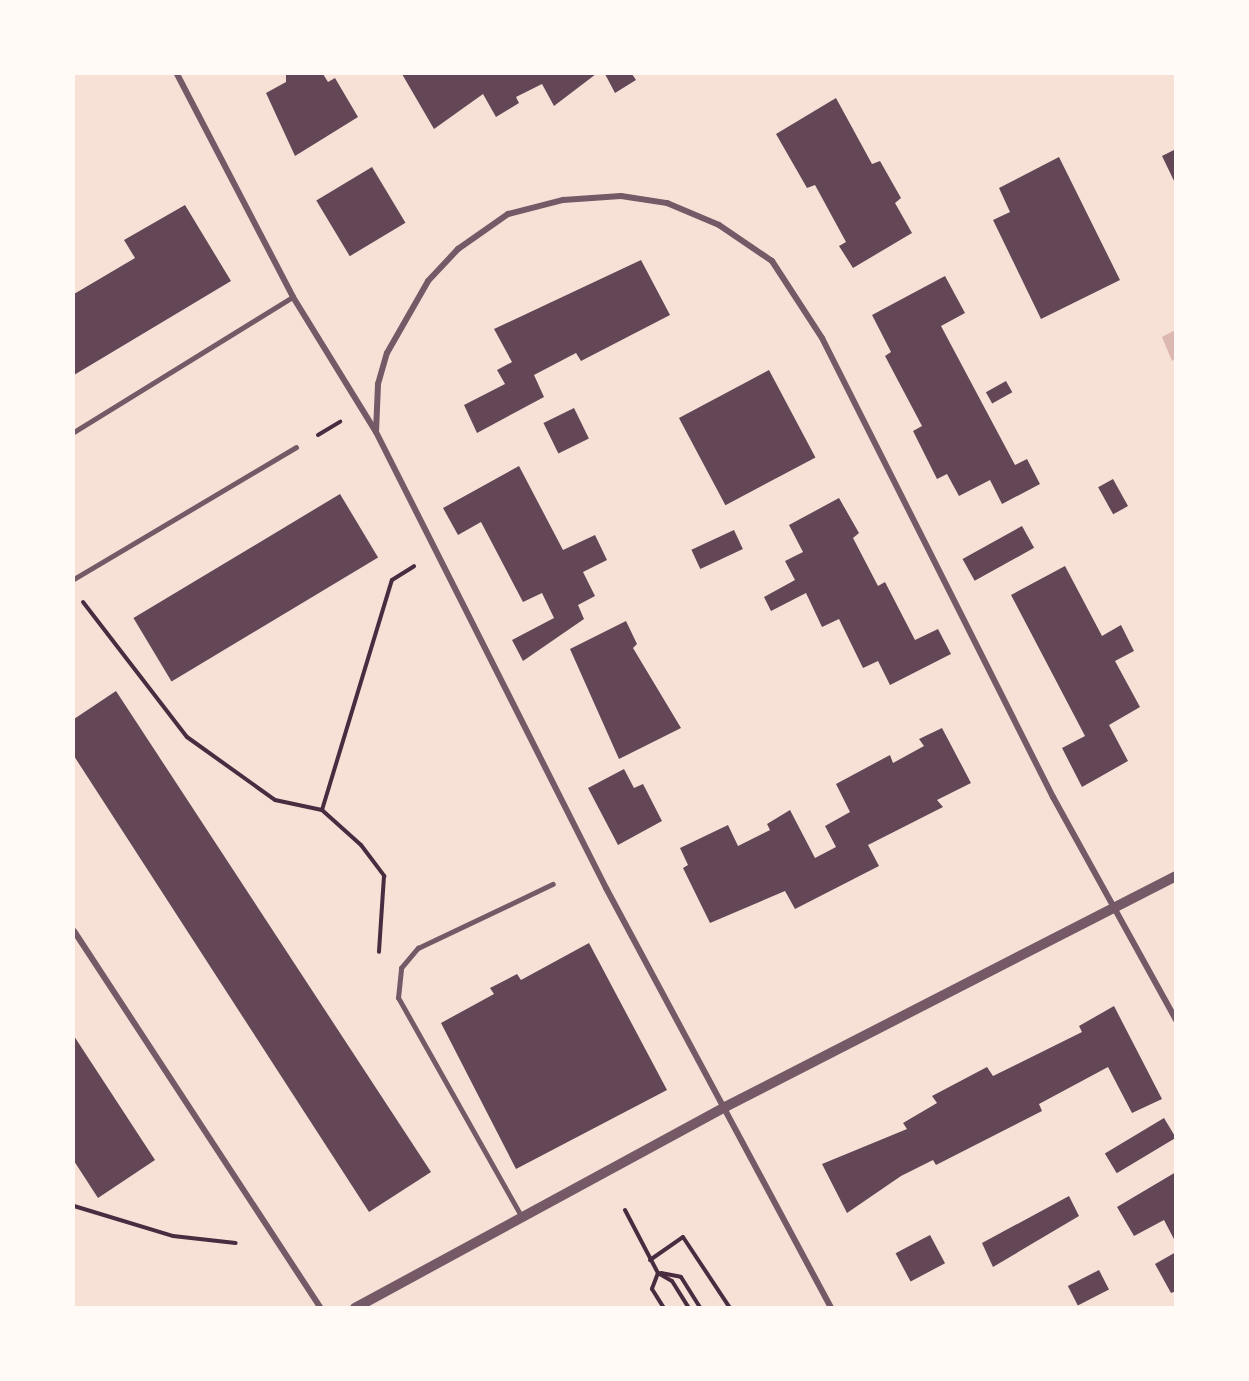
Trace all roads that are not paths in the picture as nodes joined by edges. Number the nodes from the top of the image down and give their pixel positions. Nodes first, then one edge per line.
1 (177, 74) edge
2 (292, 297) junction
3 (74, 432) edge
4 (376, 432) junction
5 (296, 447) road end
6 (74, 579) edge
7 (1176, 876) edge
8 (553, 884) dead end
9 (1114, 907) junction
10 (74, 931) edge
11 (1176, 1020) edge
12 (727, 1106) junction
13 (522, 1218) junction
14 (321, 1308) edge
15 (355, 1308) edge
16 (831, 1308) edge

1 - 2 street
2 - 3 lane
2 - 4 street
4 - 9 street
4 - 12 street
5 - 6 lane
7 - 9 street
8 - 13 lane
9 - 11 street
9 - 12 street
10 - 14 street
12 - 13 street
12 - 16 street
13 - 15 street

